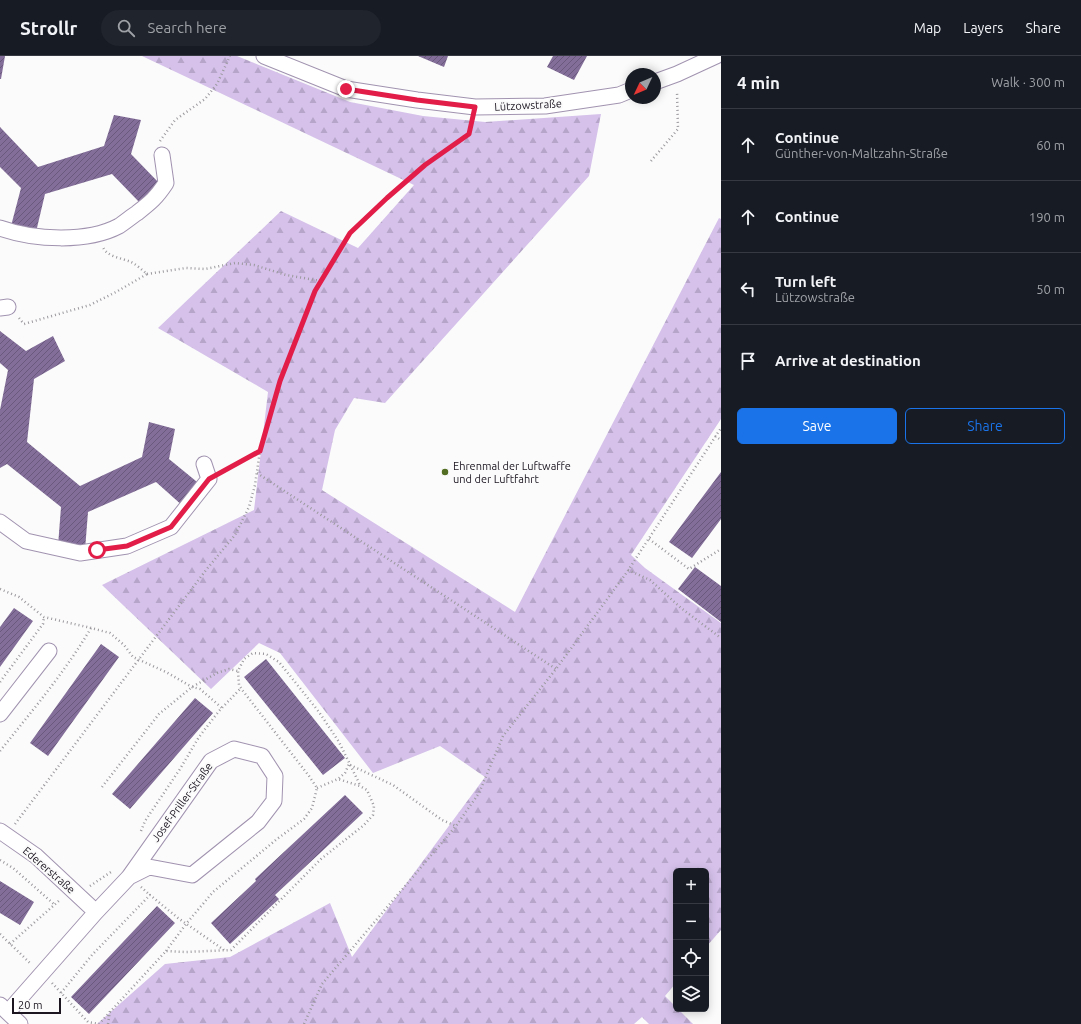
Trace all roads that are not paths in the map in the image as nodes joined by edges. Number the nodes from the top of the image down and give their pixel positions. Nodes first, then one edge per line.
1 (264, 56) edge
2 (716, 56) edge
3 (661, 80) edge
4 (625, 92) edge
5 (162, 156) road end
6 (0, 228) edge
7 (204, 464) dead end
8 (0, 522) edge
9 (49, 650) dead end
10 (0, 714) edge
11 (3, 833) edge
12 (129, 877) junction
13 (96, 912) junction
14 (4, 1009) edge
15 (20, 1024) edge

1 - 4 street, Lützowstraße
2 - 3 street
5 - 6 street
7 - 8 street
9 - 10 street
11 - 13 street, Edererstraße
12 - 12 street, Josef-Priller-Straße
12 - 13 street, Josef-Priller-Straße
13 - 14 street, Josef-Priller-Straße
14 - 15 street

